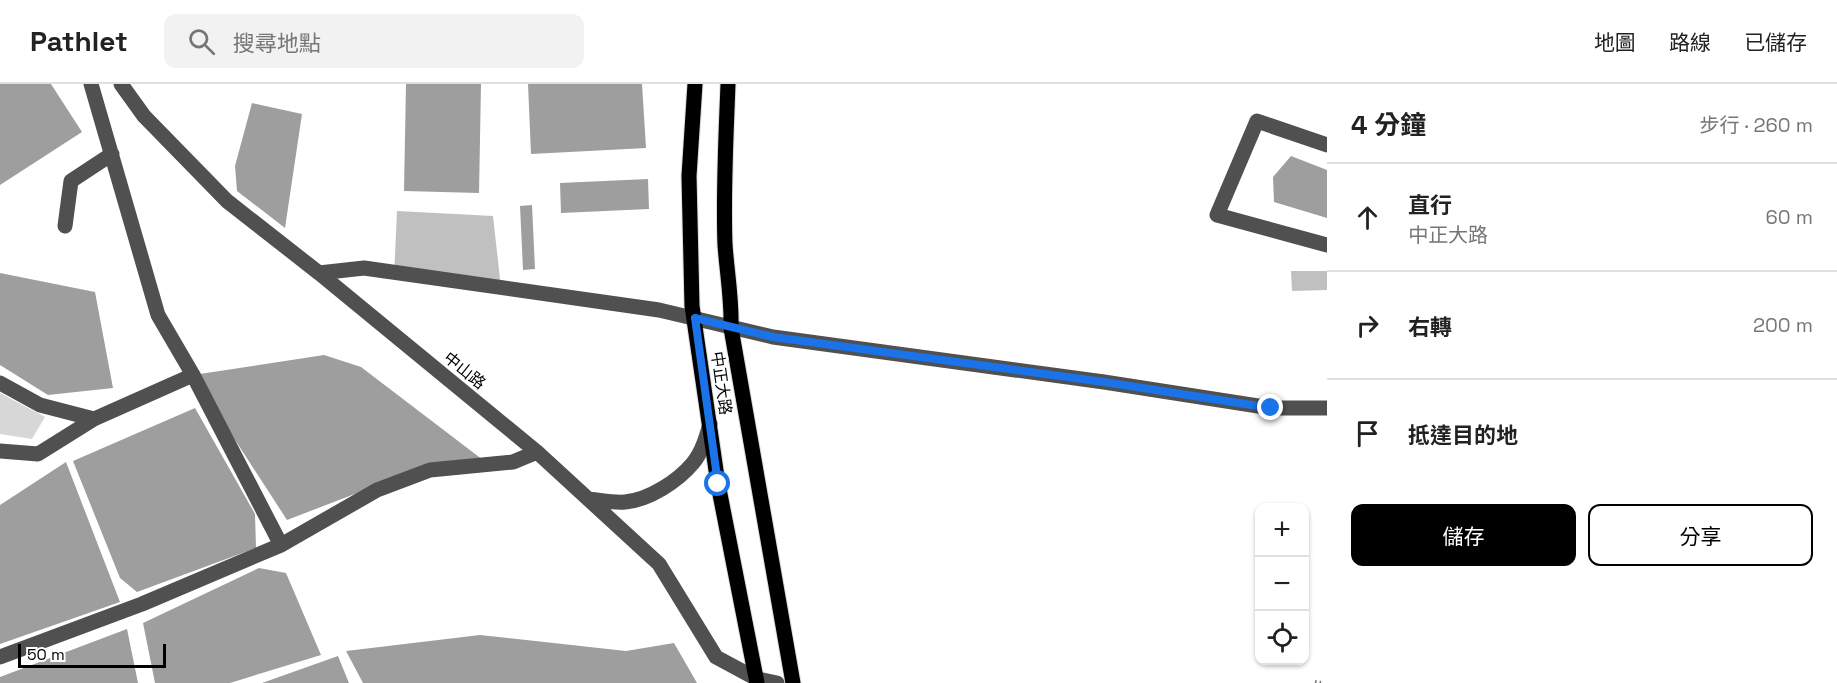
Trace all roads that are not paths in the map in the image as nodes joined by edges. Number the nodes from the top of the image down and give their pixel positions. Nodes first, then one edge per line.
1 (91, 84) edge
2 (121, 84) edge
3 (695, 84) edge
4 (728, 84) edge
5 (1327, 145) edge
6 (112, 154) junction
7 (65, 226) dead end
8 (1327, 245) edge
9 (319, 273) junction
10 (695, 318) junction
11 (731, 328) junction
12 (193, 375) junction
13 (0, 383) edge
14 (1327, 408) edge
15 (94, 418) junction
16 (710, 424) junction
17 (0, 451) edge
18 (537, 452) junction
19 (588, 499) junction
20 (280, 545) junction
21 (0, 657) edge
22 (757, 681) edge
23 (777, 683) edge
24 (793, 683) edge

1 - 6 street
2 - 9 street, 中山路
3 - 10 main road, 中正大路
4 - 11 main road, 中正大路
5 - 8 street
6 - 7 street
6 - 12 street
9 - 10 street
9 - 18 street, 中山路
10 - 11 street
10 - 16 main road, 中正大路
11 - 14 street
11 - 24 main road, 中正大路
12 - 15 street
12 - 20 street
13 - 15 street
15 - 17 street
16 - 19 street
16 - 22 main road, 中正大路
18 - 19 street, 中山路
18 - 20 street
19 - 22 street, 中山路
20 - 21 street
22 - 23 street, 中山路

